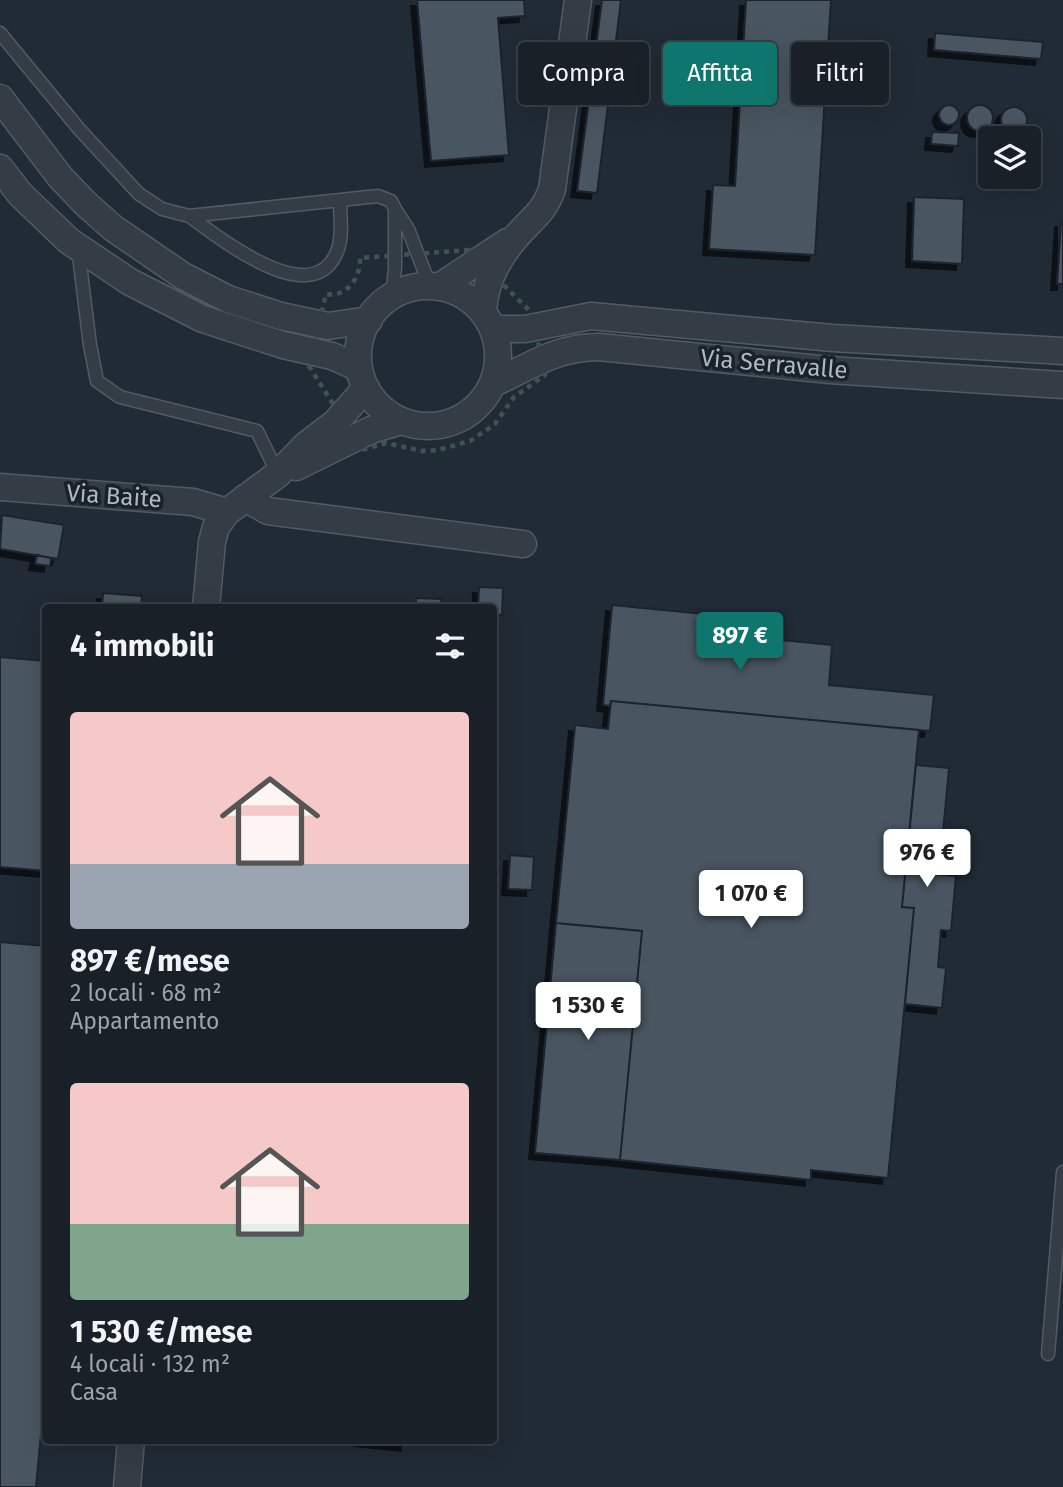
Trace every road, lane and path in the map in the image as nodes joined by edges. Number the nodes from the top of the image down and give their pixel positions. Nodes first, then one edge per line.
1 (578, 0) edge
2 (0, 33) edge
3 (0, 98) edge
4 (0, 168) edge
5 (340, 201) junction
6 (395, 209) junction
7 (189, 216) junction
8 (69, 241) junction
9 (417, 253) junction
10 (395, 255) junction
11 (485, 266) junction
12 (434, 287) junction
13 (392, 297) junction
14 (369, 320) junction
15 (488, 320) junction
16 (318, 324) junction
17 (535, 327) junction
18 (311, 351) junction
19 (1063, 351) edge
20 (831, 354) junction
21 (541, 360) junction
22 (363, 378) junction
23 (494, 383) junction
24 (1063, 385) edge
25 (401, 421) junction
26 (348, 427) junction
27 (278, 474) junction
28 (0, 487) edge
29 (236, 505) junction
30 (523, 544) dead end
31 (206, 604) edge
32 (1063, 1172) edge
33 (1048, 1354) dead end
34 (131, 1444) edge
35 (127, 1487) edge

1 - 11 street
2 - 7 lane
3 - 16 street
4 - 8 street
5 - 6 lane
5 - 7 lane
5 - 7 lane
6 - 9 lane
6 - 10 lane
8 - 18 street
8 - 27 lane
9 - 10 path
9 - 11 path
9 - 12 lane
10 - 13 lane
10 - 16 path
11 - 12 street
11 - 15 street
11 - 17 path
12 - 13 street
12 - 15 street
13 - 14 street
14 - 16 street
14 - 22 street
15 - 17 street, Via Serravalle
15 - 23 street
16 - 18 path
17 - 20 street, Via Serravalle
17 - 21 path
18 - 22 street
18 - 26 path
19 - 20 street, Via Serravalle
20 - 21 street, Via Serravalle
20 - 24 street, Via Serravalle
21 - 23 street, Via Serravalle
21 - 26 path
22 - 25 street
22 - 26 street
23 - 25 street
25 - 26 street
26 - 27 street
27 - 29 street
28 - 29 street, Via Baite
29 - 30 street, Via Baite
29 - 31 street
32 - 33 lane
34 - 35 street

